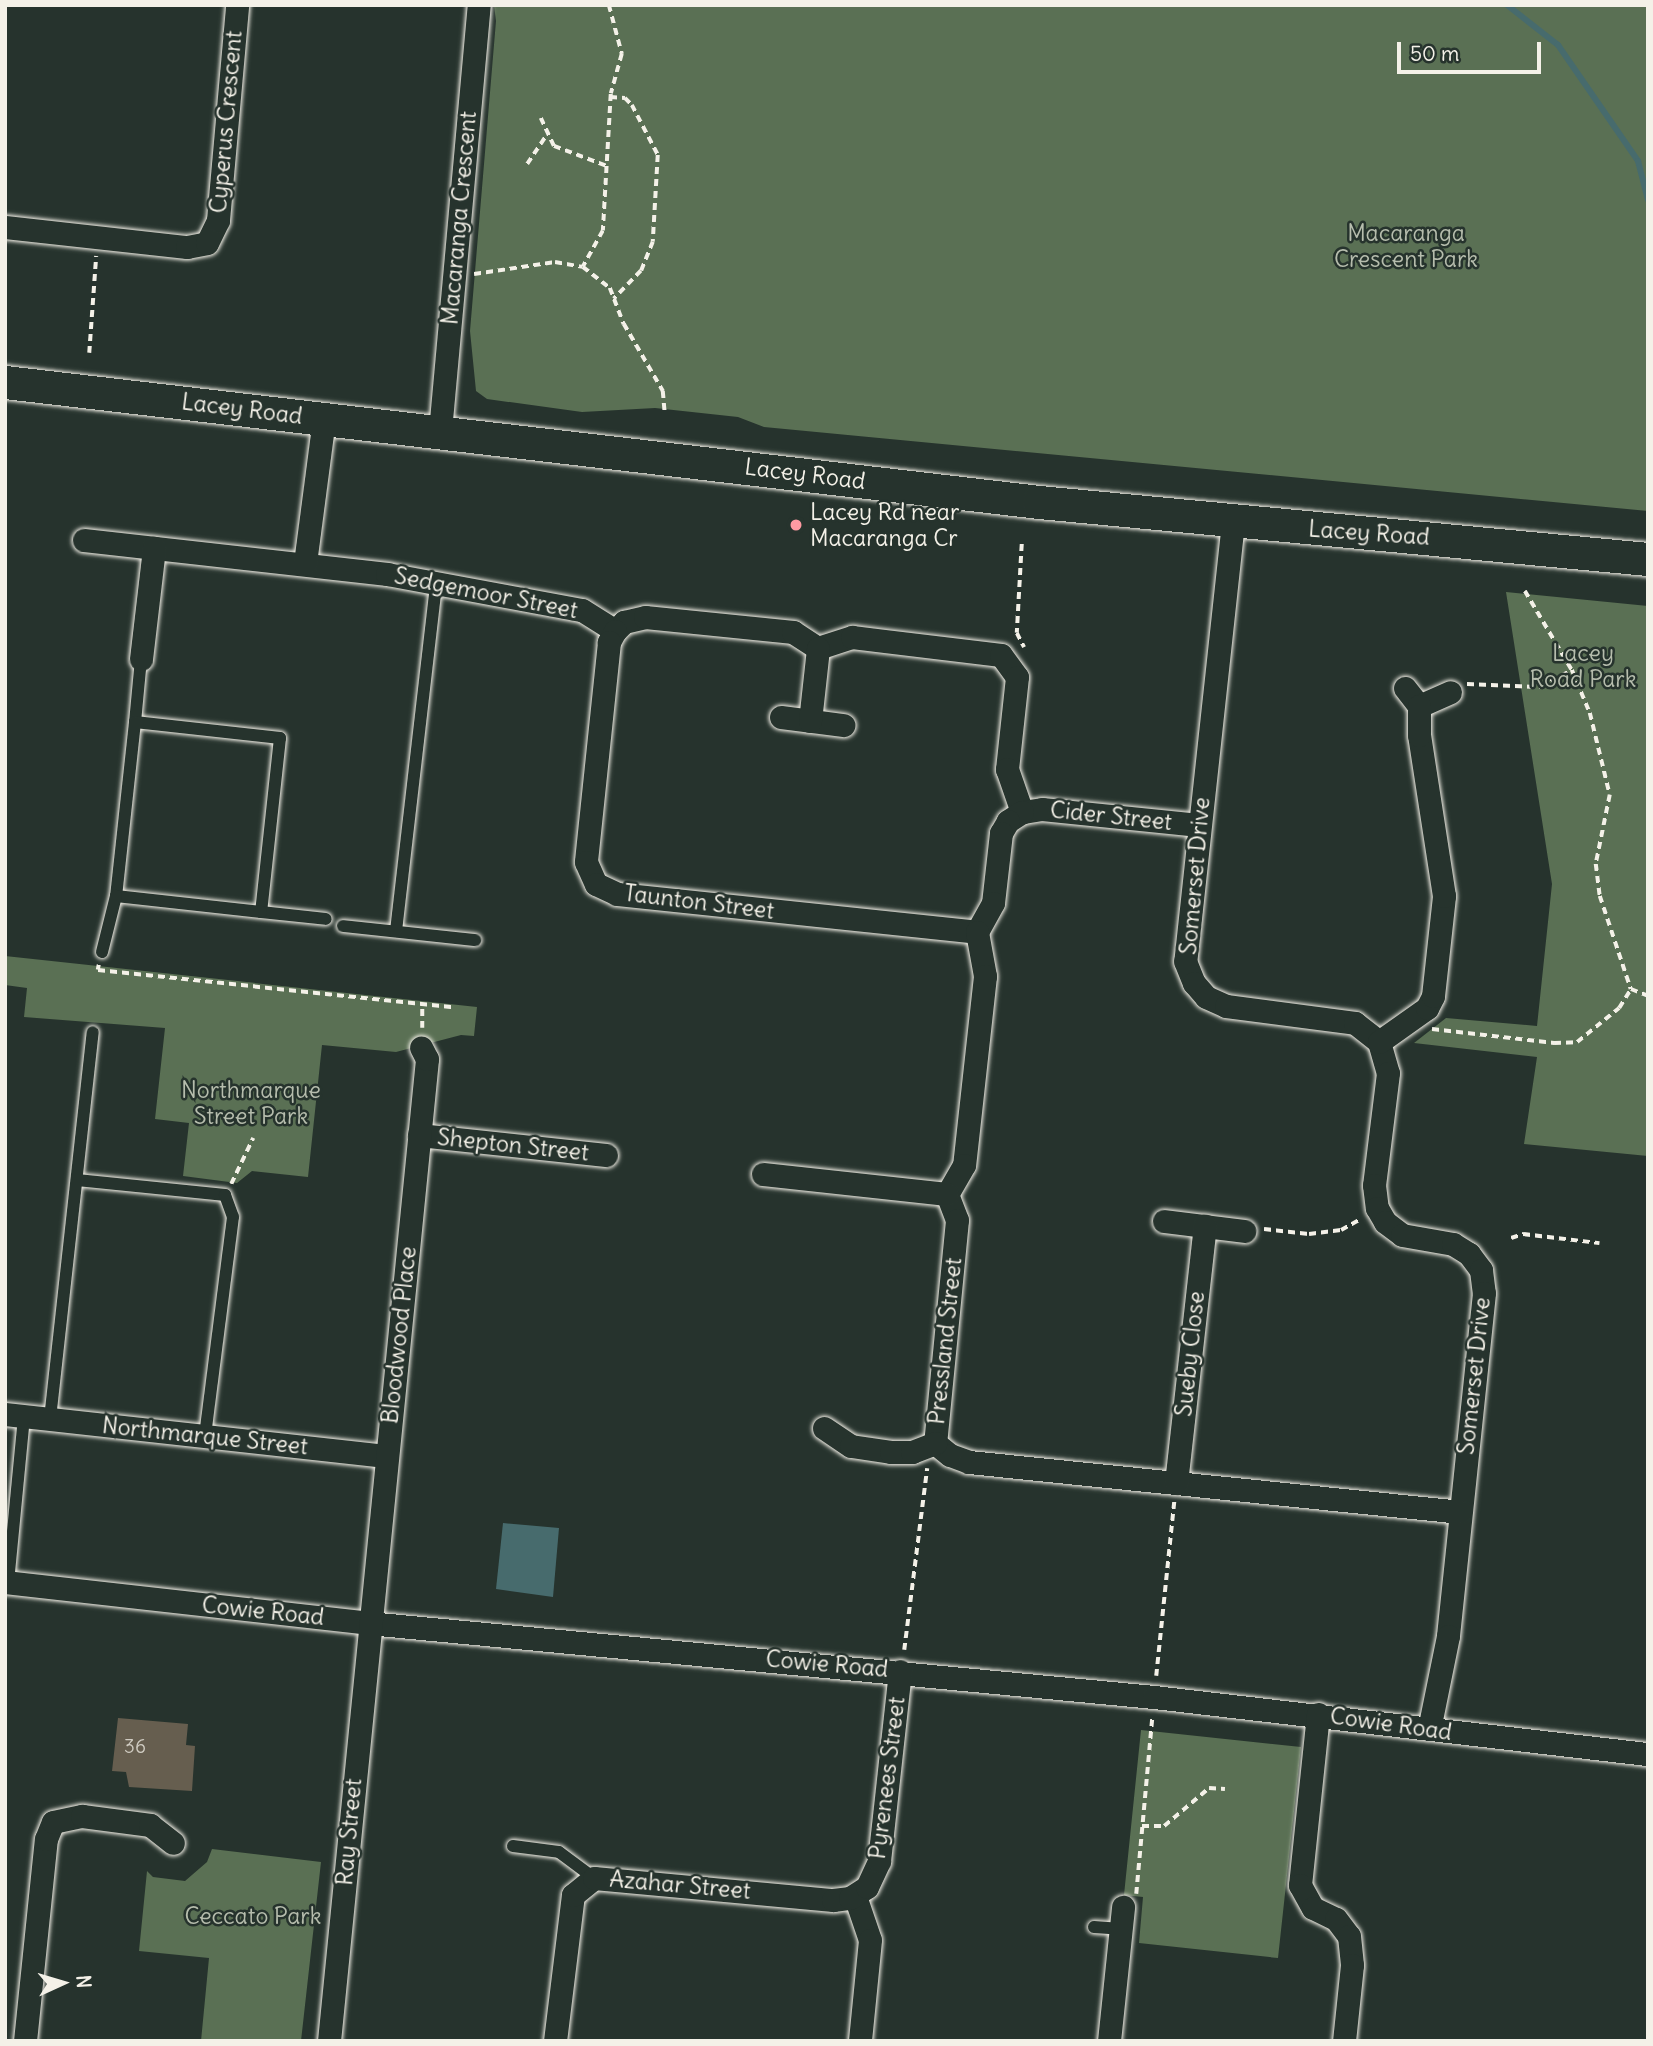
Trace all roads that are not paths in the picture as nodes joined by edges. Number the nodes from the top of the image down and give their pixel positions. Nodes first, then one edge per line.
1 (237, 5) edge
2 (479, 5) edge
3 (5, 227) edge
4 (5, 382) edge
5 (324, 419) junction
6 (440, 431) junction
7 (1233, 522) junction
8 (84, 540) dead end
9 (154, 548) junction
10 (1648, 559) edge
11 (306, 564) junction
12 (436, 585) junction
13 (615, 631) junction
14 (818, 648) junction
15 (141, 659) joint
16 (1405, 688) dead end
17 (1450, 692) road end
18 (1419, 706) junction
19 (781, 718) dead end
20 (810, 721) junction
21 (135, 722) junction
22 (843, 724) dead end
23 (1022, 812) junction
24 (1199, 825) junction
25 (116, 896) junction
26 (261, 912) junction
27 (326, 919) dead end
28 (343, 926) dead end
29 (396, 931) junction
30 (977, 932) junction
31 (475, 940) dead end
32 (102, 952) road end
33 (93, 1032) dead end
34 (1379, 1042) junction
35 (421, 1047) dead end
36 (419, 1135) junction
37 (606, 1155) dead end
38 (764, 1174) dead end
39 (77, 1180) junction
40 (947, 1194) junction
41 (1164, 1221) dead end
42 (1205, 1226) junction
43 (1244, 1231) road end
44 (15, 1415) edge
45 (50, 1419) junction
46 (824, 1428) dead end
47 (205, 1436) junction
48 (935, 1443) junction
49 (386, 1456) junction
50 (1176, 1483) junction
51 (1460, 1512) junction
52 (7, 1583) edge
53 (368, 1623) junction
54 (902, 1661) junction
55 (1318, 1714) junction
56 (1429, 1729) junction
57 (1648, 1755) edge
58 (173, 1843) dead end
59 (513, 1846) dead end
60 (594, 1878) junction
61 (855, 1896) junction
62 (1122, 1918) joint
63 (1094, 1927) dead end
64 (25, 2041) edge
65 (329, 2041) edge
66 (555, 2041) edge
67 (860, 2041) edge
68 (1110, 2041) edge
69 (1344, 2041) edge

1 - 3 street, Cyperus Crescent
2 - 6 street, Macaranga Crescent
4 - 5 street, Lacey Road
5 - 6 street, Lacey Road
5 - 11 street
6 - 7 street, Lacey Road
7 - 10 street, Lacey Road
7 - 24 street, Somerset Drive
8 - 9 street, Sedgemoor Street
9 - 11 street, Sedgemoor Street
9 - 15 street
11 - 12 street, Sedgemoor Street
12 - 13 street, Sedgemoor Street
12 - 29 lane
13 - 14 street
13 - 30 street, Taunton Street
14 - 20 street
14 - 23 street
15 - 21 lane
16 - 18 street
17 - 18 street
18 - 34 street
19 - 20 street
20 - 22 street
21 - 25 lane
21 - 26 lane
23 - 24 street, Cider Street
23 - 30 street
24 - 34 street, Somerset Drive
25 - 26 lane
25 - 32 lane
26 - 27 lane
28 - 29 lane
29 - 31 lane
30 - 40 street
33 - 39 lane
34 - 51 street, Somerset Drive
35 - 36 street, Bloodwood Place
36 - 37 street, Shepton Street
36 - 49 street, Bloodwood Place
38 - 40 street
39 - 45 lane
39 - 47 lane
40 - 48 street, Pressland Street
41 - 42 street
42 - 43 street
42 - 50 street, Sueby Close
44 - 45 street, Northmarque Street
44 - 52 lane, Northmarque Street
45 - 47 street, Northmarque Street
46 - 48 street
47 - 49 street, Northmarque Street
48 - 50 street, Pressland Street
49 - 53 street, Bloodwood Place
50 - 51 street, Pressland Street
51 - 56 street, Somerset Drive
52 - 53 street, Cowie Road
53 - 54 street, Cowie Road
53 - 65 street, Ray Street
54 - 55 street, Cowie Road
54 - 61 street, Pyrenees Street
55 - 56 street, Cowie Road
55 - 69 street
56 - 57 street, Cowie Road
58 - 64 street
59 - 60 lane
60 - 61 street, Azahar Street
60 - 66 street, Azahar Street
61 - 67 street
62 - 63 lane
62 - 68 street

